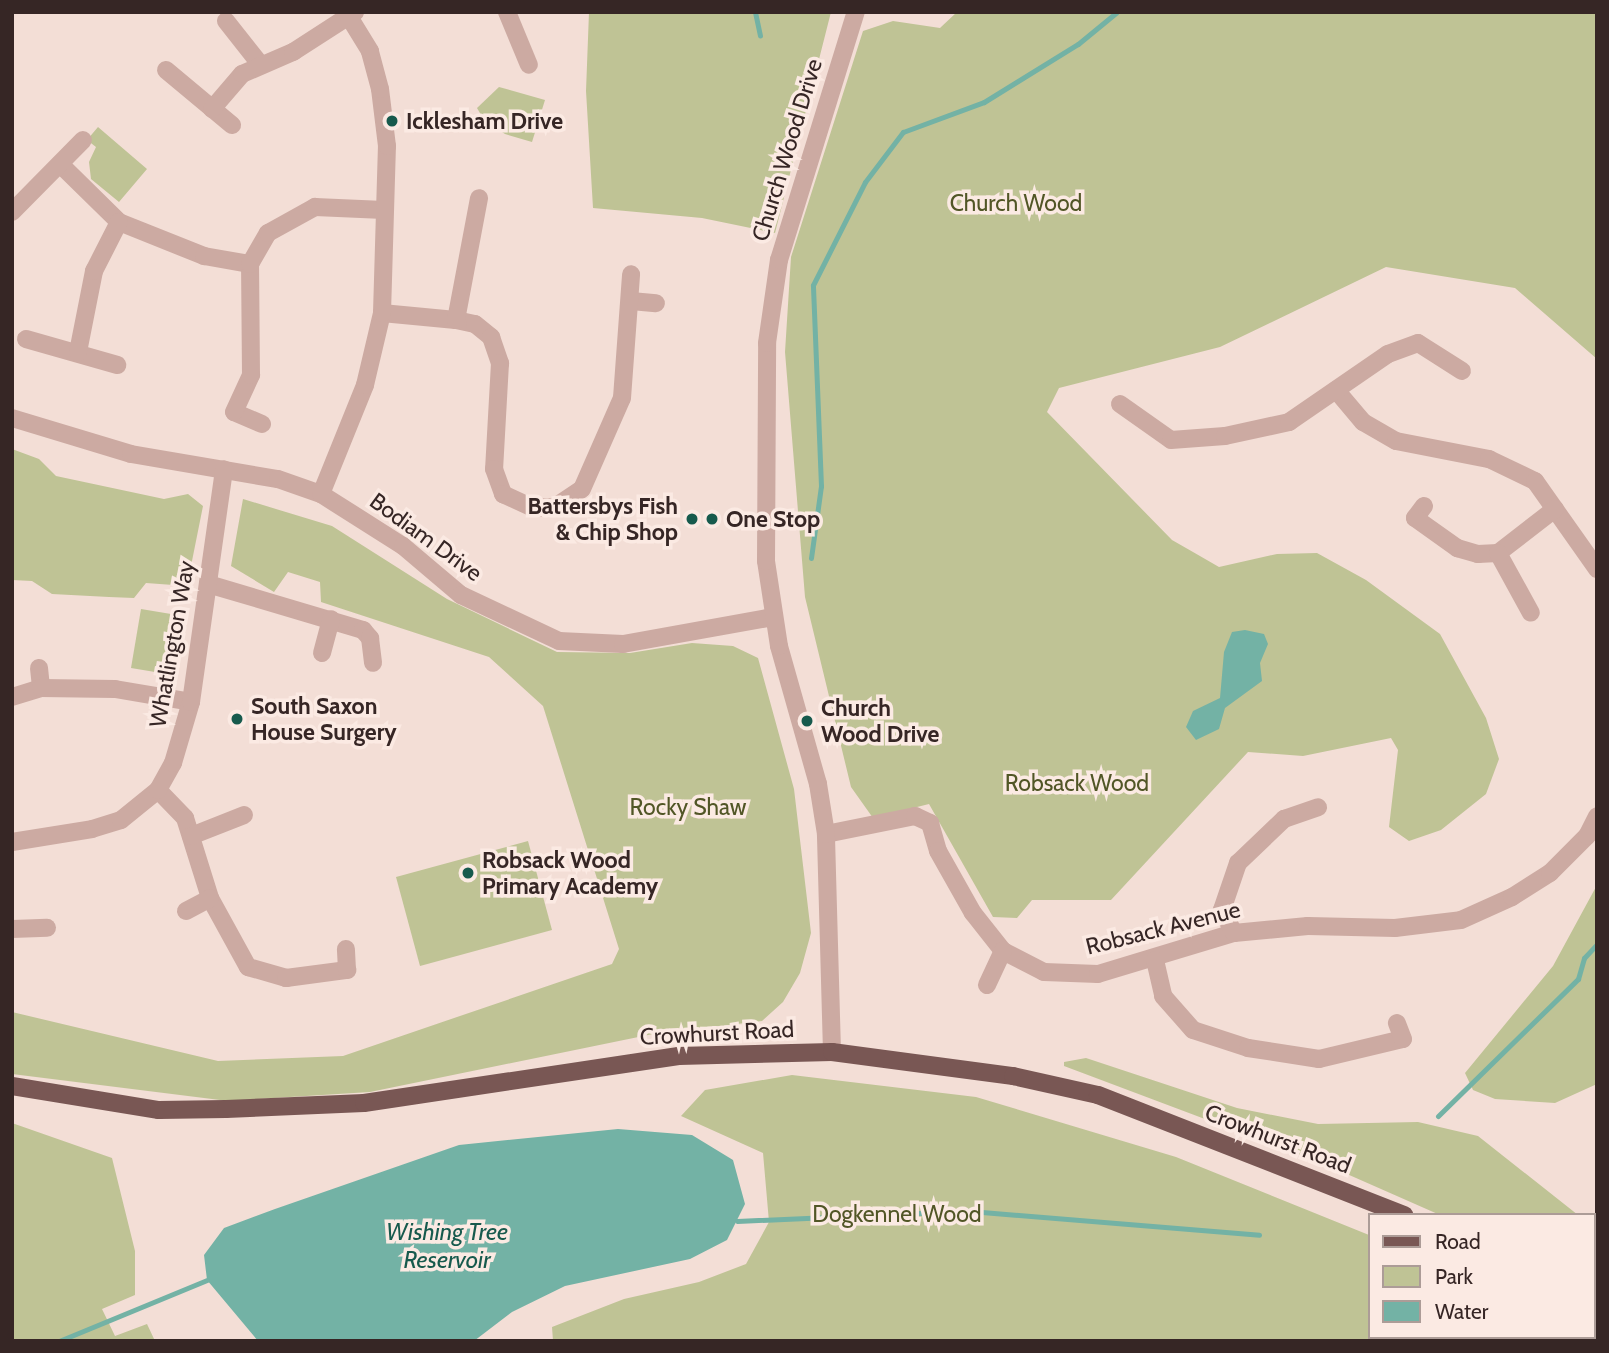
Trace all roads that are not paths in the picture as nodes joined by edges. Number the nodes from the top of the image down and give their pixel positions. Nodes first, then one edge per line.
1 (507, 12) edge
2 (856, 12) edge
3 (350, 14) edge
4 (226, 21) dead end
5 (260, 64) junction
6 (529, 65) dead end
7 (166, 70) dead end
8 (212, 109) junction
9 (232, 125) dead end
10 (83, 140) dead end
11 (60, 164) junction
12 (479, 198) dead end
13 (384, 210) junction
14 (12, 212) edge
15 (119, 222) junction
16 (250, 264) junction
17 (631, 274) dead end
18 (631, 301) junction
19 (656, 303) dead end
20 (382, 313) junction
21 (456, 320) junction
22 (26, 339) dead end
23 (78, 352) junction
24 (117, 365) dead end
25 (1462, 370) dead end
26 (1336, 390) junction
27 (1120, 404) dead end
28 (12, 418) edge
29 (262, 424) dead end
30 (223, 470) junction
31 (321, 494) junction
32 (1424, 506) dead end
33 (1555, 509) junction
34 (1498, 553) junction
35 (1597, 569) edge
36 (208, 584) junction
37 (1531, 613) dead end
38 (773, 617) junction
39 (331, 619) junction
40 (322, 653) dead end
41 (373, 663) dead end
42 (40, 668) dead end
43 (41, 688) junction
44 (12, 697) edge
45 (191, 702) junction
46 (158, 790) junction
47 (244, 815) dead end
48 (1311, 815) dead end
49 (1597, 816) edge
50 (826, 834) junction
51 (191, 836) junction
52 (12, 842) edge
53 (210, 898) junction
54 (186, 911) dead end
55 (47, 928) dead end
56 (12, 929) edge
57 (1234, 933) junction
58 (345, 949) dead end
59 (1003, 951) junction
60 (1155, 960) junction
61 (987, 985) dead end
62 (1397, 1023) dead end
63 (832, 1052) junction
64 (12, 1086) edge
65 (1399, 1213) edge

1 - 6 street
2 - 38 street, Church Wood Drive
3 - 5 street
3 - 13 street
4 - 5 street
5 - 8 street
7 - 8 street
8 - 9 street
10 - 11 street
11 - 14 street
11 - 15 street
12 - 21 street
13 - 16 street
13 - 20 street
15 - 16 street
15 - 23 street
16 - 29 street
17 - 18 street
18 - 19 street
18 - 21 street
20 - 21 street
20 - 31 street
22 - 23 street
23 - 24 street
25 - 26 street
26 - 27 street
26 - 33 street
28 - 30 street, Bodiam Drive
30 - 31 street, Bodiam Drive
30 - 36 street, Whatlington Way
31 - 38 street, Bodiam Drive
32 - 34 street
33 - 34 street
33 - 35 street
34 - 37 street
36 - 39 street
36 - 45 street, Whatlington Way
38 - 50 street, Church Wood Drive
39 - 40 street
39 - 41 street
42 - 43 street
43 - 44 street
43 - 45 street
45 - 46 street, Whatlington Way
46 - 51 street
46 - 52 street, Whatlington Way
47 - 51 street
48 - 57 street
49 - 57 street, Robsack Avenue
50 - 59 street, Robsack Avenue
50 - 63 street, Church Wood Drive
51 - 53 street
53 - 54 street
53 - 58 street
55 - 56 street
57 - 60 street, Robsack Avenue
59 - 60 street, Robsack Avenue
59 - 61 street
60 - 62 street
63 - 64 main road, Crowhurst Road
63 - 65 main road, Crowhurst Road

